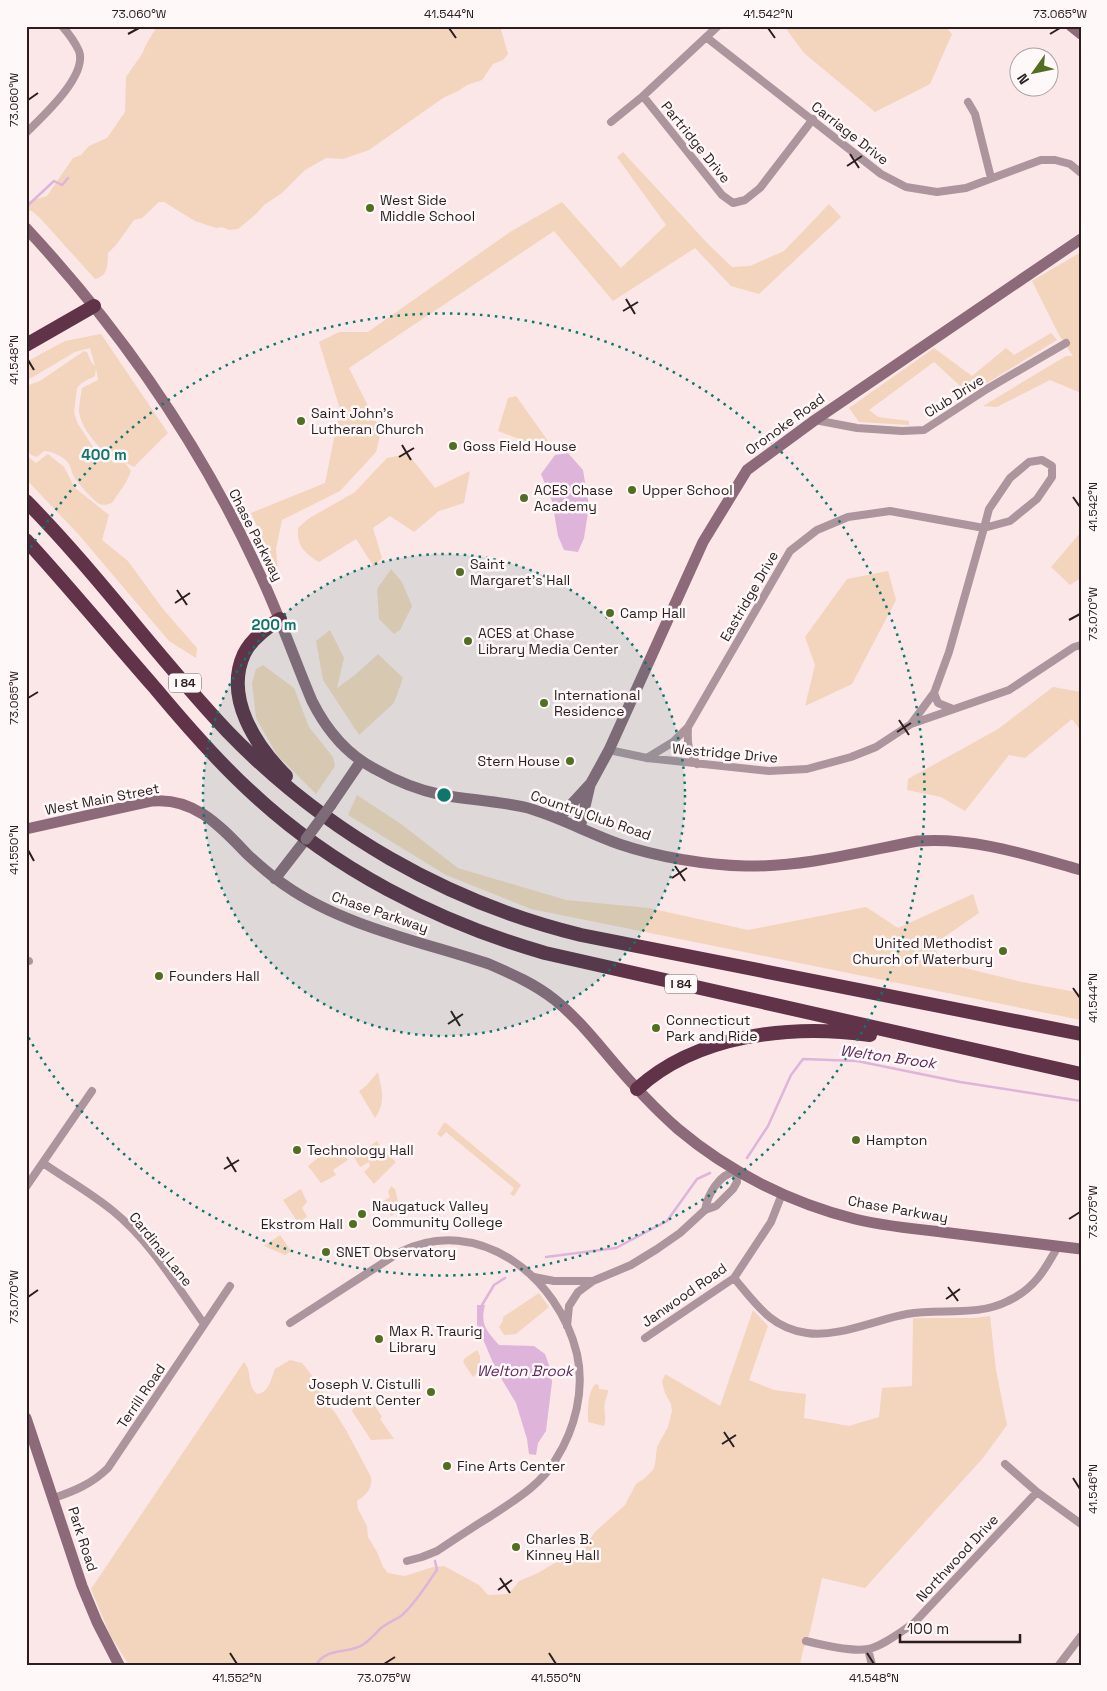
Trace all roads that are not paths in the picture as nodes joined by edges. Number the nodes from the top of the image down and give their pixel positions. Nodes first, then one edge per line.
1 (62, 26) edge
2 (718, 26) edge
3 (1071, 26) edge
4 (1081, 34) edge
5 (706, 37) junction
6 (642, 96) junction
7 (968, 102) dead end
8 (813, 119) junction
9 (611, 122) dead end
10 (26, 133) edge
11 (1081, 173) edge
12 (991, 178) junction
13 (26, 228) edge
14 (1081, 239) edge
15 (94, 306) junction
16 (1066, 343) dead end
17 (26, 345) edge
18 (815, 420) junction
19 (1010, 478) joint
20 (26, 501) edge
21 (984, 528) junction
22 (26, 540) edge
23 (280, 619) junction
24 (1081, 645) edge
25 (934, 693) junction
26 (953, 709) junction
27 (911, 724) junction
28 (688, 728) junction
29 (609, 750) junction
30 (647, 758) junction
31 (362, 761) junction
32 (697, 764) junction
33 (590, 783) junction
34 (558, 819) junction
35 (580, 828) junction
36 (26, 829) edge
37 (364, 844) junction
38 (1081, 870) edge
39 (275, 879) junction
40 (1081, 1034) edge
41 (1029, 1062) junction
42 (1081, 1074) edge
43 (637, 1090) junction
44 (92, 1091) dead end
45 (43, 1164) junction
46 (736, 1171) junction
47 (26, 1187) edge
48 (782, 1194) junction
49 (705, 1210) junction
50 (1058, 1246) junction
51 (1081, 1249) edge
52 (534, 1277) junction
53 (734, 1278) junction
54 (593, 1281) junction
55 (230, 1286) dead end
56 (290, 1323) dead end
57 (204, 1324) junction
58 (567, 1326) junction
59 (645, 1338) dead end
60 (26, 1418) edge
61 (1005, 1464) dead end
62 (1037, 1492) junction
63 (54, 1498) junction
64 (1081, 1524) edge
65 (407, 1562) dead end
66 (1081, 1636) edge
67 (806, 1640) dead end
68 (868, 1649) junction
69 (119, 1665) edge
70 (872, 1665) edge
71 (1059, 1665) edge

1 - 10 street
2 - 5 street
3 - 4 main road
5 - 6 street
5 - 8 street, Carriage Drive
6 - 8 street, Partridge Drive
6 - 9 street
7 - 12 street
8 - 12 street, Carriage Drive
11 - 12 street, Carriage Drive
13 - 15 main road, Chase Parkway
14 - 18 main road, Oronoke Road
15 - 17 highway
15 - 23 main road, Chase Parkway
16 - 18 street, Club Drive
18 - 29 main road, Oronoke Road
19 - 21 street, Westridge Drive
19 - 21 street, Eastridge Drive
20 - 37 highway, I 84
21 - 25 street, Westridge Drive
21 - 28 street, Eastridge Drive
22 - 41 highway, I 84
23 - 31 main road, Chase Parkway
23 - 37 highway
24 - 26 street
25 - 26 street
25 - 27 street, Westridge Drive
26 - 27 street
27 - 32 street, Westridge Drive
28 - 30 street, Eastridge Drive
28 - 32 street
29 - 30 street, Westridge Drive
29 - 33 main road, Oronoke Road
30 - 32 street, Westridge Drive
31 - 34 main road, Country Club Road
31 - 39 main road, bridge
33 - 34 main road, Oronoke Road
33 - 35 main road, Oronoke Road
34 - 35 main road, Country Club Road
35 - 38 main road, Country Club Road
36 - 39 main road, West Main Street
37 - 40 highway, I 84
39 - 43 main road, Chase Parkway
41 - 42 highway, I 84
41 - 43 highway
43 - 46 main road, Chase Parkway
44 - 45 street
45 - 47 street
45 - 57 street, Cardinal Lane
46 - 48 main road, Chase Parkway
46 - 49 street
46 - 49 street
48 - 50 main road, Chase Parkway
48 - 53 street, Janwood Road
49 - 54 street
50 - 51 main road, Chase Parkway
50 - 53 street
52 - 54 street
52 - 56 street
52 - 58 street
53 - 59 street, Janwood Road
54 - 58 street
55 - 57 street, Terrill Road
57 - 63 street, Terrill Road
58 - 65 street
60 - 63 main road, Park Road
61 - 62 street
62 - 64 street
62 - 68 street, Northwood Drive
63 - 69 main road, Park Road
66 - 71 street
67 - 68 street, Northwood Drive
68 - 70 street

